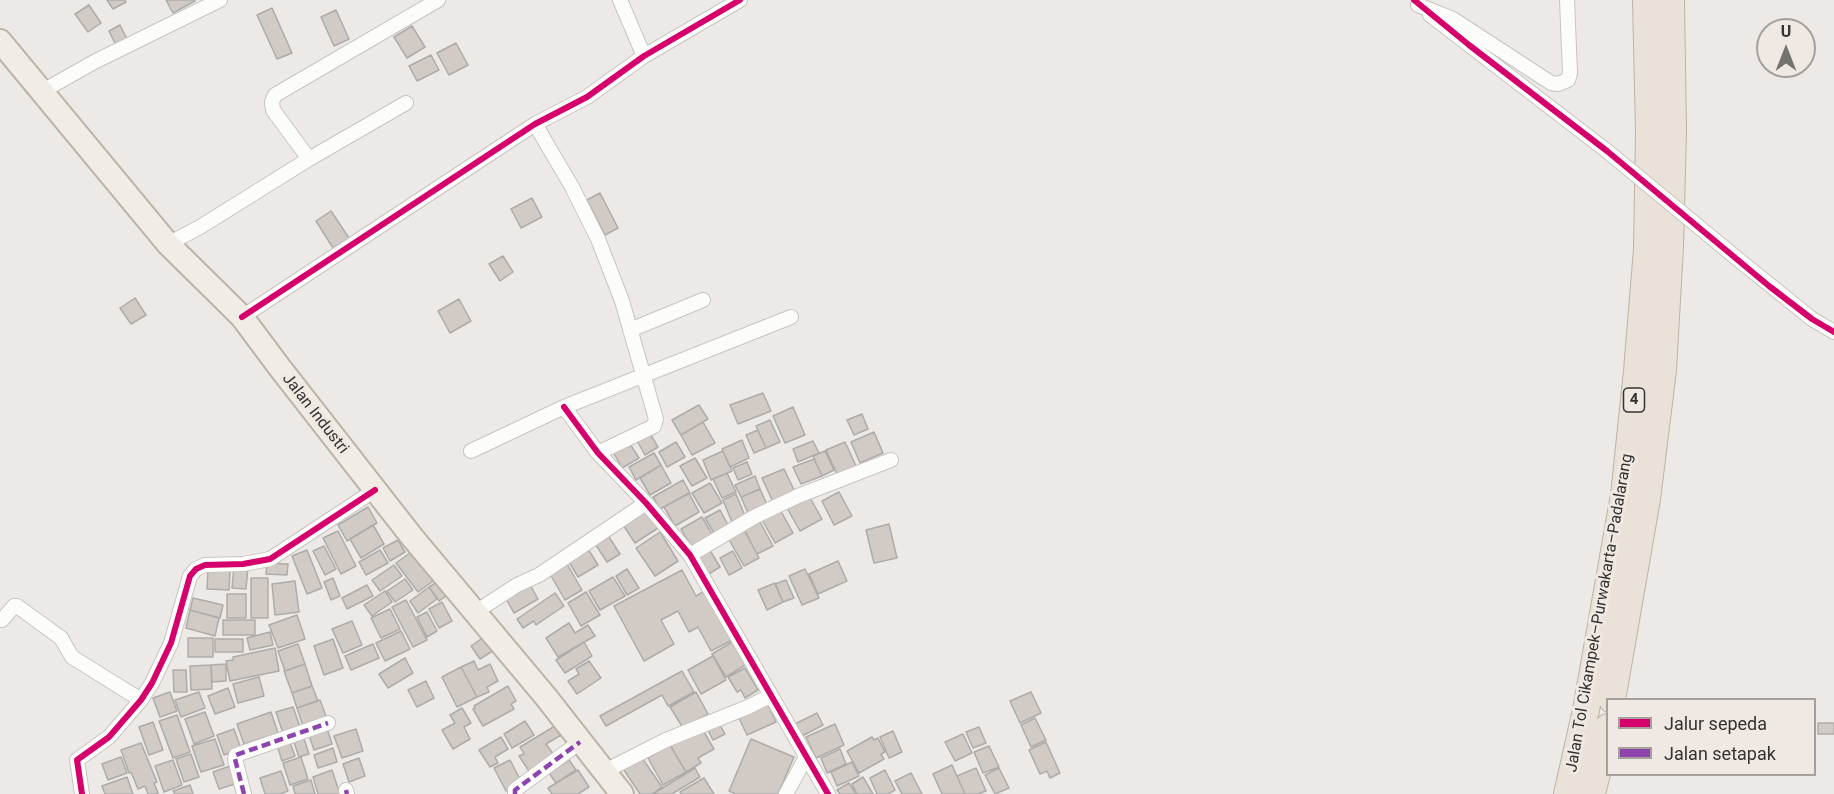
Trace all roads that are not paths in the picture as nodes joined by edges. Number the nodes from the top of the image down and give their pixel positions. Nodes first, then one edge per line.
1 (220, 0) edge
2 (438, 0) edge
3 (620, 0) edge
4 (740, 0) edge
5 (1568, 0) edge
6 (1646, 0) edge
7 (1671, 0) edge
8 (1416, 2) edge
9 (0, 41) edge
10 (644, 56) junction
11 (41, 92) junction
12 (406, 103) dead end
13 (535, 124) junction
14 (309, 159) junction
15 (168, 244) junction
16 (703, 300) dead end
17 (242, 316) junction
18 (790, 316) dead end
19 (630, 330) junction
20 (1834, 332) edge
21 (643, 375) junction
22 (564, 407) junction
23 (471, 451) dead end
24 (597, 453) junction
25 (891, 460) dead end
26 (375, 490) junction
27 (646, 504) junction
28 (690, 555) junction
29 (474, 613) junction
30 (2, 620) dead end
31 (770, 696) junction
32 (1612, 698) edge
33 (141, 700) junction
34 (328, 723) dead end
35 (1606, 735) edge
36 (580, 742) junction
37 (806, 758) junction
38 (605, 771) junction
39 (82, 794) edge
40 (244, 794) edge
41 (515, 794) edge
42 (622, 794) edge
43 (786, 794) edge
44 (828, 794) edge
45 (1567, 794) edge
46 (1592, 794) edge

1 - 11 street
2 - 14 street
3 - 10 street
4 - 10 street
5 - 8 street
6 - 45 highway, Jalan Tol Cikampek–Purwakarta–Padalarang / 4
7 - 32 highway, Jalan Tol Cikampek–Purwakarta–Padalarang / 4
8 - 20 street, bridge
9 - 11 main road, Jalan Industri
10 - 13 street
11 - 15 main road, Jalan Industri
12 - 14 street
13 - 17 street
13 - 19 street
14 - 15 street
15 - 17 main road, Jalan Industri
16 - 19 street
17 - 26 main road, Jalan Industri
18 - 21 street
19 - 21 street
21 - 22 street
21 - 24 street
22 - 23 street
22 - 24 street
24 - 27 street
25 - 28 street
26 - 29 main road, Jalan Industri
26 - 33 street
27 - 28 street
27 - 29 street
28 - 31 street
29 - 36 main road, Jalan Industri
30 - 33 street
31 - 37 street
31 - 38 street
33 - 39 street
34 - 40 street
35 - 46 highway, Jalan Tol Cikampek–Purwakarta–Padalarang
36 - 38 main road, Jalan Industri
36 - 41 street
37 - 43 street
37 - 44 street
38 - 42 main road, Jalan Industri

